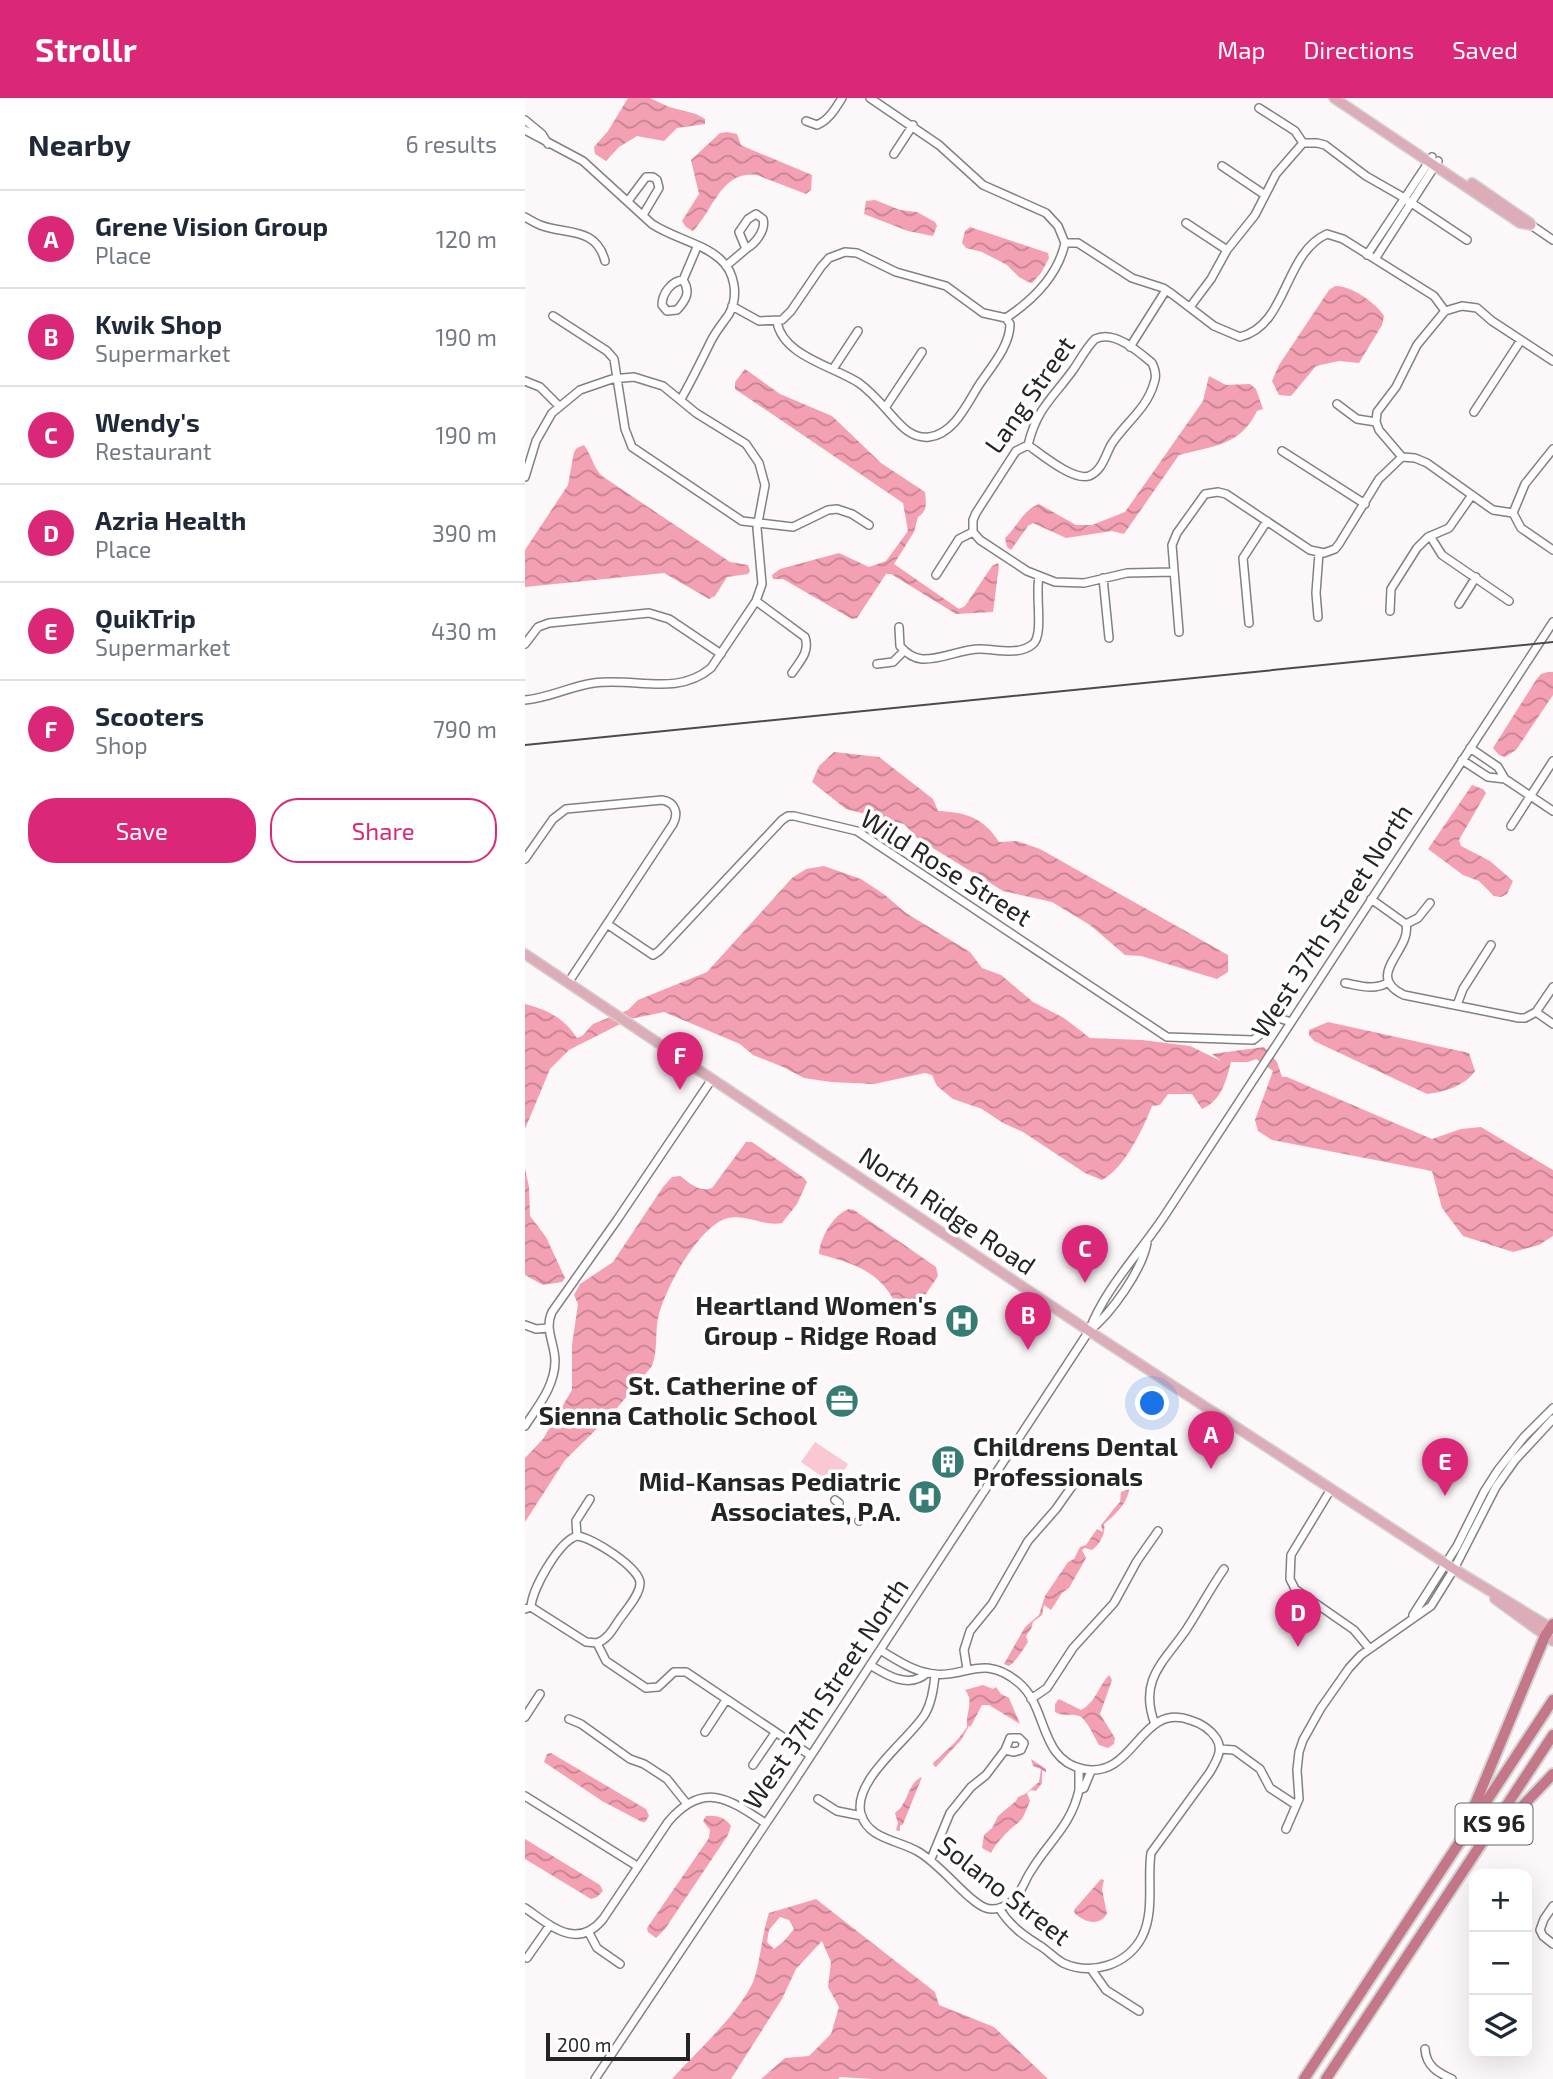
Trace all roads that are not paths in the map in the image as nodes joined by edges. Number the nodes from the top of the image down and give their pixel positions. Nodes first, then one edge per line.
1 (842, 98) edge
2 (870, 98) edge
3 (1334, 98) edge
4 (1345, 98) edge
5 (1259, 108) dead end
6 (525, 120) edge
7 (806, 121) dead end
8 (913, 125) junction
9 (525, 130) edge
10 (1303, 143) junction
11 (549, 145) junction
12 (894, 153) dead end
13 (1434, 161) junction
14 (1221, 166) dead end
15 (1265, 195) junction
16 (628, 201) junction
17 (1408, 201) junction
18 (643, 215) junction
19 (525, 217) edge
20 (1186, 223) dead end
21 (1531, 225) joint
22 (1467, 240) dead end
23 (1553, 240) edge
24 (1065, 243) junction
25 (697, 247) junction
26 (746, 248) junction
27 (1227, 250) junction
28 (1371, 257) junction
29 (605, 261) dead end
30 (726, 266) junction
31 (683, 280) junction
32 (1166, 290) junction
33 (732, 306) junction
34 (1190, 307) junction
35 (1445, 311) junction
36 (553, 316) dead end
37 (1006, 318) junction
38 (777, 322) junction
39 (858, 331) dead end
40 (1521, 340) junction
41 (1130, 347) junction
42 (922, 352) dead end
43 (1553, 361) edge
44 (833, 369) junction
45 (617, 378) junction
46 (525, 381) edge
47 (681, 399) junction
48 (1337, 404) dead end
49 (559, 406) junction
50 (885, 408) junction
51 (1473, 412) dead end
52 (1376, 422) junction
53 (935, 435) junction
54 (937, 445) dead end
55 (1028, 445) junction
56 (1553, 449) edge
57 (1282, 451) dead end
58 (1402, 457) junction
59 (525, 477) edge
60 (1472, 495) junction
61 (1365, 504) junction
62 (1513, 513) junction
63 (1268, 521) junction
64 (758, 525) junction
65 (869, 525) dead end
66 (974, 532) junction
67 (1430, 536) junction
68 (1553, 550) edge
69 (1319, 552) junction
70 (1173, 572) junction
71 (936, 575) dead end
72 (1039, 577) junction
73 (1476, 577) junction
74 (1103, 578) junction
75 (756, 601) junction
76 (1509, 601) dead end
77 (1459, 604) dead end
78 (1390, 611) dead end
79 (1318, 617) dead end
80 (1553, 622) edge
81 (1248, 623) dead end
82 (899, 626) dead end
83 (1179, 632) dead end
84 (1109, 638) dead end
85 (525, 644) edge
86 (904, 650) junction
87 (721, 654) junction
88 (877, 664) dead end
89 (792, 673) dead end
90 (525, 700) edge
91 (1470, 748) junction
92 (1462, 761) junction
93 (1553, 761) edge
94 (1505, 779) junction
95 (1530, 796) junction
96 (1553, 811) edge
97 (1511, 826) dead end
98 (525, 859) edge
99 (1371, 899) junction
100 (1430, 903) dead end
101 (607, 924) junction
102 (1405, 924) junction
103 (1491, 945) dead end
104 (525, 954) edge
105 (1389, 982) junction
106 (568, 983) junction
107 (1345, 983) dead end
108 (1553, 987) edge
109 (1457, 1006) junction
110 (1536, 1012) junction
111 (1291, 1022) junction
112 (1553, 1024) edge
113 (712, 1079) junction
114 (525, 1325) edge
115 (548, 1328) junction
116 (1089, 1331) junction
117 (1553, 1408) edge
118 (1553, 1419) edge
119 (525, 1426) edge
120 (1080, 1475) dead end
121 (1331, 1489) junction
122 (590, 1499) dead end
123 (1158, 1531) dead end
124 (577, 1536) junction
125 (1449, 1567) junction
126 (1224, 1569) dead end
127 (528, 1608) edge
128 (1551, 1631) edge
129 (597, 1643) junction
130 (1369, 1648) junction
131 (880, 1650) junction
132 (870, 1665) junction
133 (967, 1669) junction
134 (928, 1675) junction
135 (540, 1694) dead end
136 (931, 1694) junction
137 (1031, 1699) junction
138 (726, 1700) junction
139 (1553, 1700) edge
140 (525, 1717) edge
141 (569, 1719) dead end
142 (1155, 1724) junction
143 (705, 1732) dead end
144 (775, 1733) junction
145 (1553, 1735) edge
146 (1220, 1749) junction
147 (1005, 1750) dead end
148 (810, 1755) junction
149 (753, 1765) dead end
150 (1079, 1769) junction
151 (1091, 1771) junction
152 (1553, 1774) edge
153 (1079, 1790) junction
154 (525, 1796) edge
155 (818, 1799) dead end
156 (687, 1804) junction
157 (1296, 1805) junction
158 (862, 1816) junction
159 (765, 1823) junction
160 (1286, 1829) dead end
161 (931, 1860) junction
162 (637, 1866) junction
163 (1433, 1885) junction
164 (1553, 1906) edge
165 (525, 1908) edge
166 (999, 1908) junction
167 (1436, 1913) junction
168 (549, 1924) junction
169 (588, 1931) junction
170 (1553, 1944) edge
171 (527, 1958) dead end
172 (620, 1964) dead end
173 (1091, 1969) junction
174 (1139, 2011) dead end
175 (1425, 2049) dead end
176 (595, 2079) edge
177 (1304, 2079) edge
178 (1326, 2079) edge
179 (1452, 2079) edge

1 - 7 street
2 - 8 street
3 - 13 main road
4 - 13 main road
5 - 10 street
6 - 11 street
8 - 12 street
8 - 24 street
9 - 11 street
10 - 15 street
10 - 17 street
11 - 16 street
13 - 17 street
13 - 21 main road
14 - 15 street
15 - 27 street
16 - 18 street
16 - 18 street
17 - 22 street
17 - 28 street
18 - 25 street
19 - 29 street
20 - 27 street
21 - 23 street
24 - 32 street
24 - 37 street
25 - 30 street
25 - 31 street
26 - 26 street
26 - 30 street
27 - 34 street
28 - 34 street
28 - 35 street
30 - 33 street
31 - 31 street
32 - 34 street
32 - 41 street
33 - 38 street
33 - 47 street
35 - 40 street
35 - 52 street
36 - 45 street
37 - 38 street
37 - 53 street
38 - 44 street
39 - 44 street
40 - 43 street
40 - 51 street
41 - 55 street, Lang Street
41 - 55 street
42 - 50 street
44 - 50 street
45 - 47 street
45 - 49 street
45 - 64 street
46 - 49 street
47 - 64 street
48 - 52 street
49 - 59 street
50 - 53 street
52 - 58 street
53 - 54 street
55 - 66 street, Lang Street
56 - 62 street
57 - 61 street
58 - 60 street
58 - 61 street
60 - 62 street
60 - 67 street
61 - 69 street
62 - 68 street
63 - 69 street
63 - 70 street
63 - 81 street
64 - 65 street
64 - 75 street
66 - 71 street
66 - 72 street
67 - 73 street
67 - 78 street
69 - 79 street
70 - 74 street
70 - 83 street
72 - 74 street
72 - 86 street
73 - 76 street
73 - 77 street
74 - 84 street
75 - 87 street
75 - 89 street
80 - 91 street, West 37th Street North
82 - 86 street
85 - 87 street
86 - 88 street
87 - 90 street
91 - 92 street, West 37th Street North
91 - 94 street
92 - 94 street
92 - 99 street, West 37th Street North
93 - 95 street
94 - 95 street
95 - 96 street
95 - 97 street
98 - 101 street
99 - 102 street
99 - 111 street, West 37th Street North
100 - 102 street
101 - 106 street
101 - 111 street, Wild Rose Street
102 - 105 street
103 - 109 street
104 - 106 main road, North Ridge Road
105 - 107 street
105 - 109 street
106 - 113 main road, North Ridge Road
108 - 110 street
109 - 110 street
110 - 112 street
111 - 116 street, West 37th Street North
113 - 115 street
113 - 116 main road, North Ridge Road
114 - 115 street
115 - 119 street
116 - 121 main road, North Ridge Road
116 - 131 street, West 37th Street North
117 - 125 street
118 - 125 street
120 - 133 street
121 - 125 main road, North Ridge Road
121 - 130 street
122 - 124 street
123 - 137 street
124 - 127 street
124 - 129 street
125 - 128 main road, North Ridge Road
125 - 130 street
126 - 142 street
127 - 129 street
128 - 163 highway
129 - 138 street
130 - 157 street
131 - 132 street, West 37th Street North
131 - 134 street
132 - 134 street
132 - 148 street, West 37th Street North
133 - 134 street
133 - 137 street
134 - 136 street
134 - 136 street
135 - 140 street
136 - 158 street
137 - 150 street
138 - 143 street
138 - 144 street
139 - 163 highway, KS 96
141 - 156 street
142 - 146 street
142 - 151 street
144 - 148 street
144 - 149 street
145 - 167 highway, KS 96
146 - 157 street
146 - 173 street
147 - 161 street
148 - 159 street, West 37th Street North
150 - 151 street
150 - 153 street
151 - 153 street
152 - 167 highway
153 - 166 street
154 - 162 street
155 - 158 street
156 - 159 street
156 - 162 street
157 - 160 street
158 - 161 street, Solano Street
159 - 176 street, West 37th Street North
161 - 166 street, Solano Street
162 - 169 street
163 - 177 highway, KS 96
164 - 170 street
165 - 168 street
166 - 173 street, Solano Street
167 - 178 highway, KS 96
168 - 169 street
168 - 171 street
169 - 172 street
173 - 174 street
175 - 179 street

